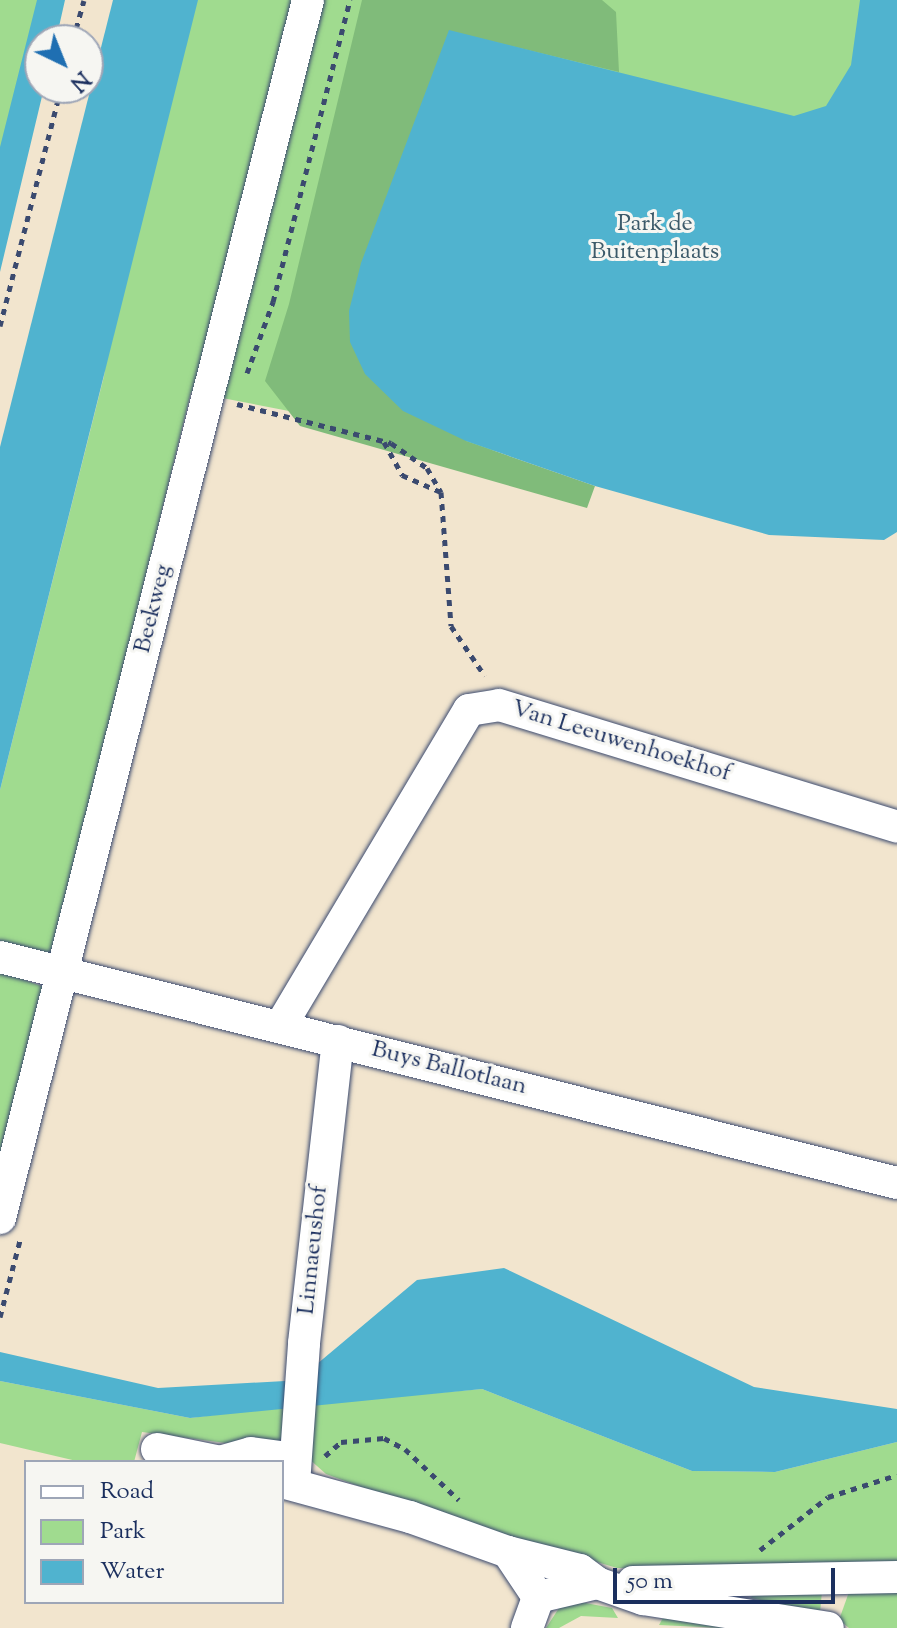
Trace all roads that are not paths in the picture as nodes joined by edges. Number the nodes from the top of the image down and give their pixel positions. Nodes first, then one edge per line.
1 (308, 0) edge
2 (897, 827) edge
3 (0, 957) edge
4 (62, 973) junction
5 (280, 1027) junction
6 (338, 1041) junction
7 (897, 1183) edge
8 (0, 1218) edge
9 (157, 1449) dead end
10 (210, 1460) edge
11 (227, 1460) edge
12 (276, 1460) edge
13 (291, 1464) edge
14 (508, 1552) junction
15 (897, 1577) edge
16 (836, 1578) junction
17 (604, 1585) junction
18 (538, 1597) junction
19 (743, 1597) junction
20 (827, 1627) edge
21 (527, 1628) edge

1 - 4 street, Beekweg
2 - 5 street, Van Leeuwenhoekhof
3 - 4 street, Buys Ballotlaan
4 - 5 street, Buys Ballotlaan
4 - 8 street, Beekweg
5 - 6 street, Buys Ballotlaan
6 - 7 street, Buys Ballotlaan
6 - 13 street, Linnaeushof
9 - 10 street
11 - 12 street
13 - 14 street
14 - 17 street
14 - 18 street
15 - 16 street
16 - 19 street
16 - 20 street
17 - 18 street
17 - 19 street
18 - 21 street
19 - 20 street

